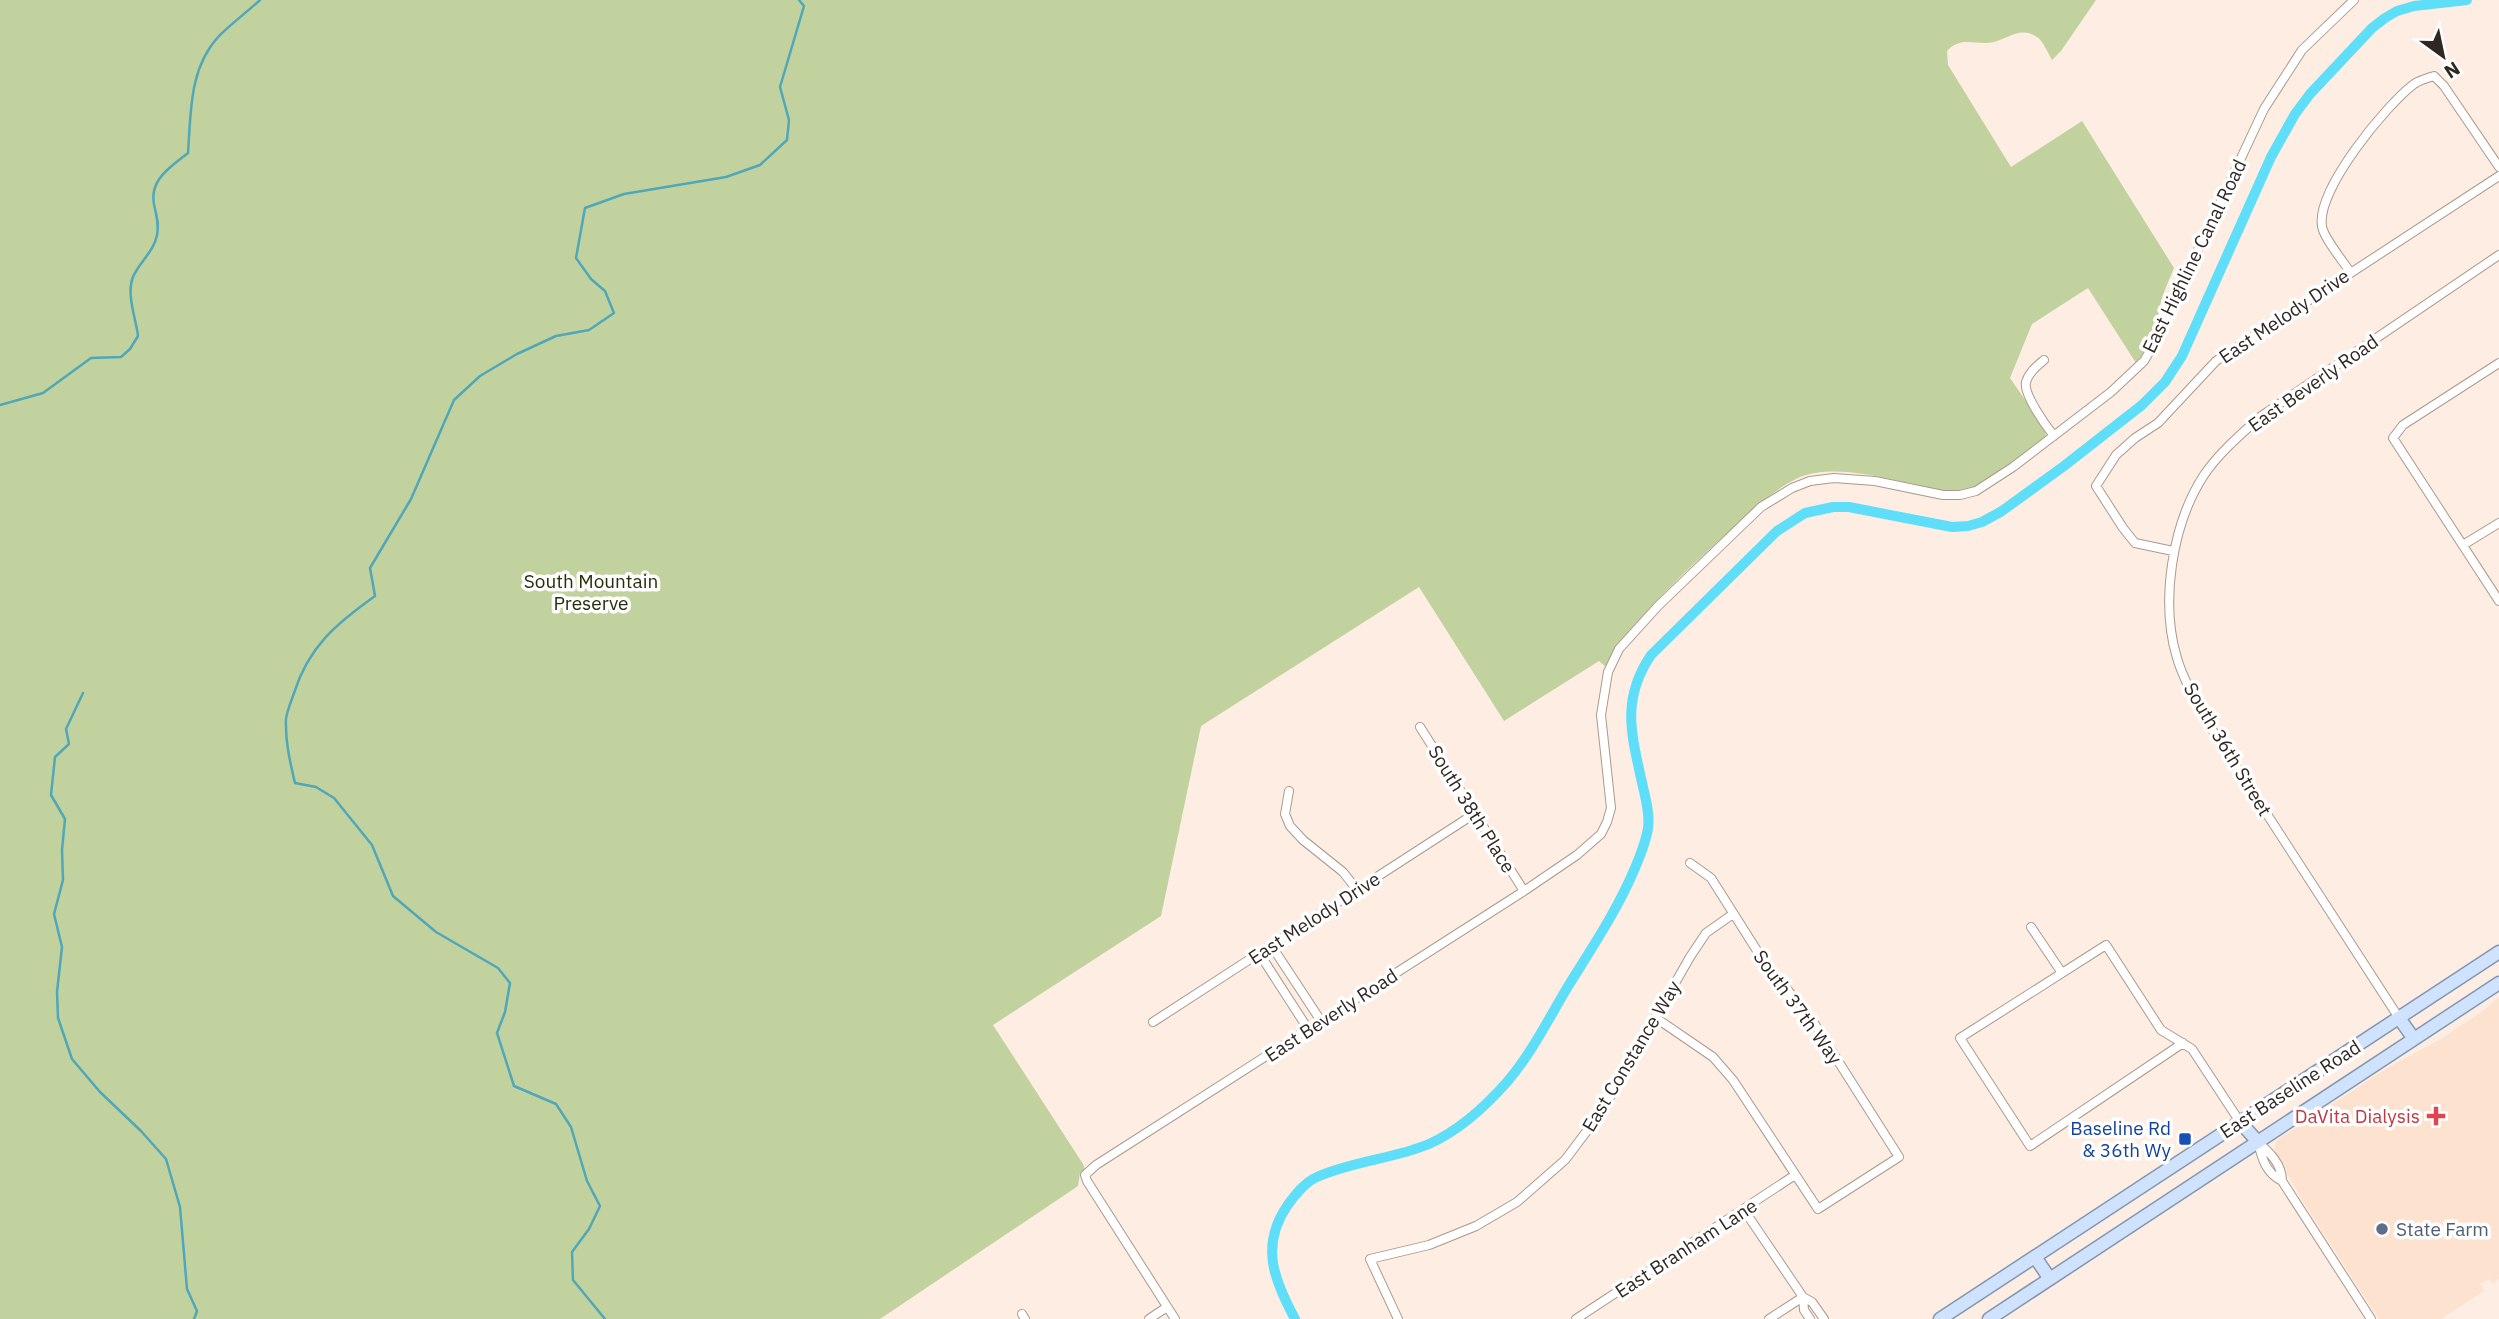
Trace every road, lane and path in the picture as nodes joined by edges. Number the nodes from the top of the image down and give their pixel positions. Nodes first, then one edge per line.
1 (2354, 0) edge
2 (2499, 167) edge
3 (2499, 176) edge
4 (2499, 255) edge
5 (2350, 272) junction
6 (2044, 360) dead end
7 (2499, 363) edge
8 (2054, 436) junction
9 (2499, 523) edge
10 (2463, 545) junction
11 (2173, 551) junction
12 (2499, 601) edge
13 (1420, 727) dead end
14 (1289, 791) dead end
15 (1474, 814) junction
16 (1577, 855) joint
17 (1690, 863) dead end
18 (1357, 890) junction
19 (1524, 891) junction
20 (1733, 914) junction
21 (2031, 927) dead end
22 (1271, 945) junction
23 (2499, 951) edge
24 (1259, 953) junction
25 (2062, 973) junction
26 (2499, 983) edge
27 (1656, 1018) junction
28 (2399, 1018) junction
29 (1321, 1021) junction
30 (1153, 1022) dead end
31 (1308, 1029) junction
32 (2414, 1040) junction
33 (2183, 1043) junction
34 (2241, 1122) junction
35 (2258, 1142) junction
36 (1795, 1175) junction
37 (1744, 1210) junction
38 (2035, 1257) junction
39 (2050, 1279) junction
40 (1803, 1297) junction
41 (1167, 1307) junction
42 (1149, 1319) edge
43 (1175, 1319) edge
44 (1398, 1319) edge
45 (1576, 1319) edge
46 (1769, 1319) edge
47 (1810, 1319) edge
48 (1824, 1319) edge
49 (1940, 1319) edge
50 (1989, 1319) edge
51 (2371, 1319) edge

1 - 8 street, East Highline Canal Road
2 - 5 street
3 - 5 street, East Melody Drive
4 - 11 street, East Beverly Road
5 - 11 street, East Melody Drive
6 - 8 street
7 - 10 street
8 - 16 street, East Highline Canal Road
9 - 10 street
10 - 12 street
11 - 28 street, South 36th Street
13 - 15 street, South 38th Place
14 - 18 street
15 - 18 street, East Melody Drive
15 - 19 street, South 38th Place
16 - 19 street, East Beverly Road
17 - 20 street, South 37th Way
18 - 22 street, East Melody Drive
19 - 29 street, East Beverly Road
20 - 27 street, East Constance Way
20 - 36 street, South 37th Way
21 - 25 street
22 - 24 street, East Melody Drive
22 - 29 street
23 - 28 main road, East Baseline Road
24 - 30 street, East Melody Drive
24 - 31 street
25 - 33 street
25 - 33 street
26 - 32 main road, East Baseline Road
27 - 36 street
27 - 44 street, East Constance Way
28 - 32 main road
28 - 34 main road, East Baseline Road
29 - 31 street, East Beverly Road
31 - 41 street, East Beverly Road
32 - 35 main road, East Baseline Road
33 - 34 street
34 - 35 main road
34 - 38 main road, East Baseline Road
35 - 39 main road, East Baseline Road
35 - 51 street
36 - 37 street, East Branham Lane
37 - 40 street
37 - 45 street, East Branham Lane
38 - 39 main road
38 - 49 main road, East Baseline Road
39 - 50 main road, East Baseline Road
40 - 46 street
40 - 47 street
40 - 48 street
41 - 42 street
41 - 43 street

